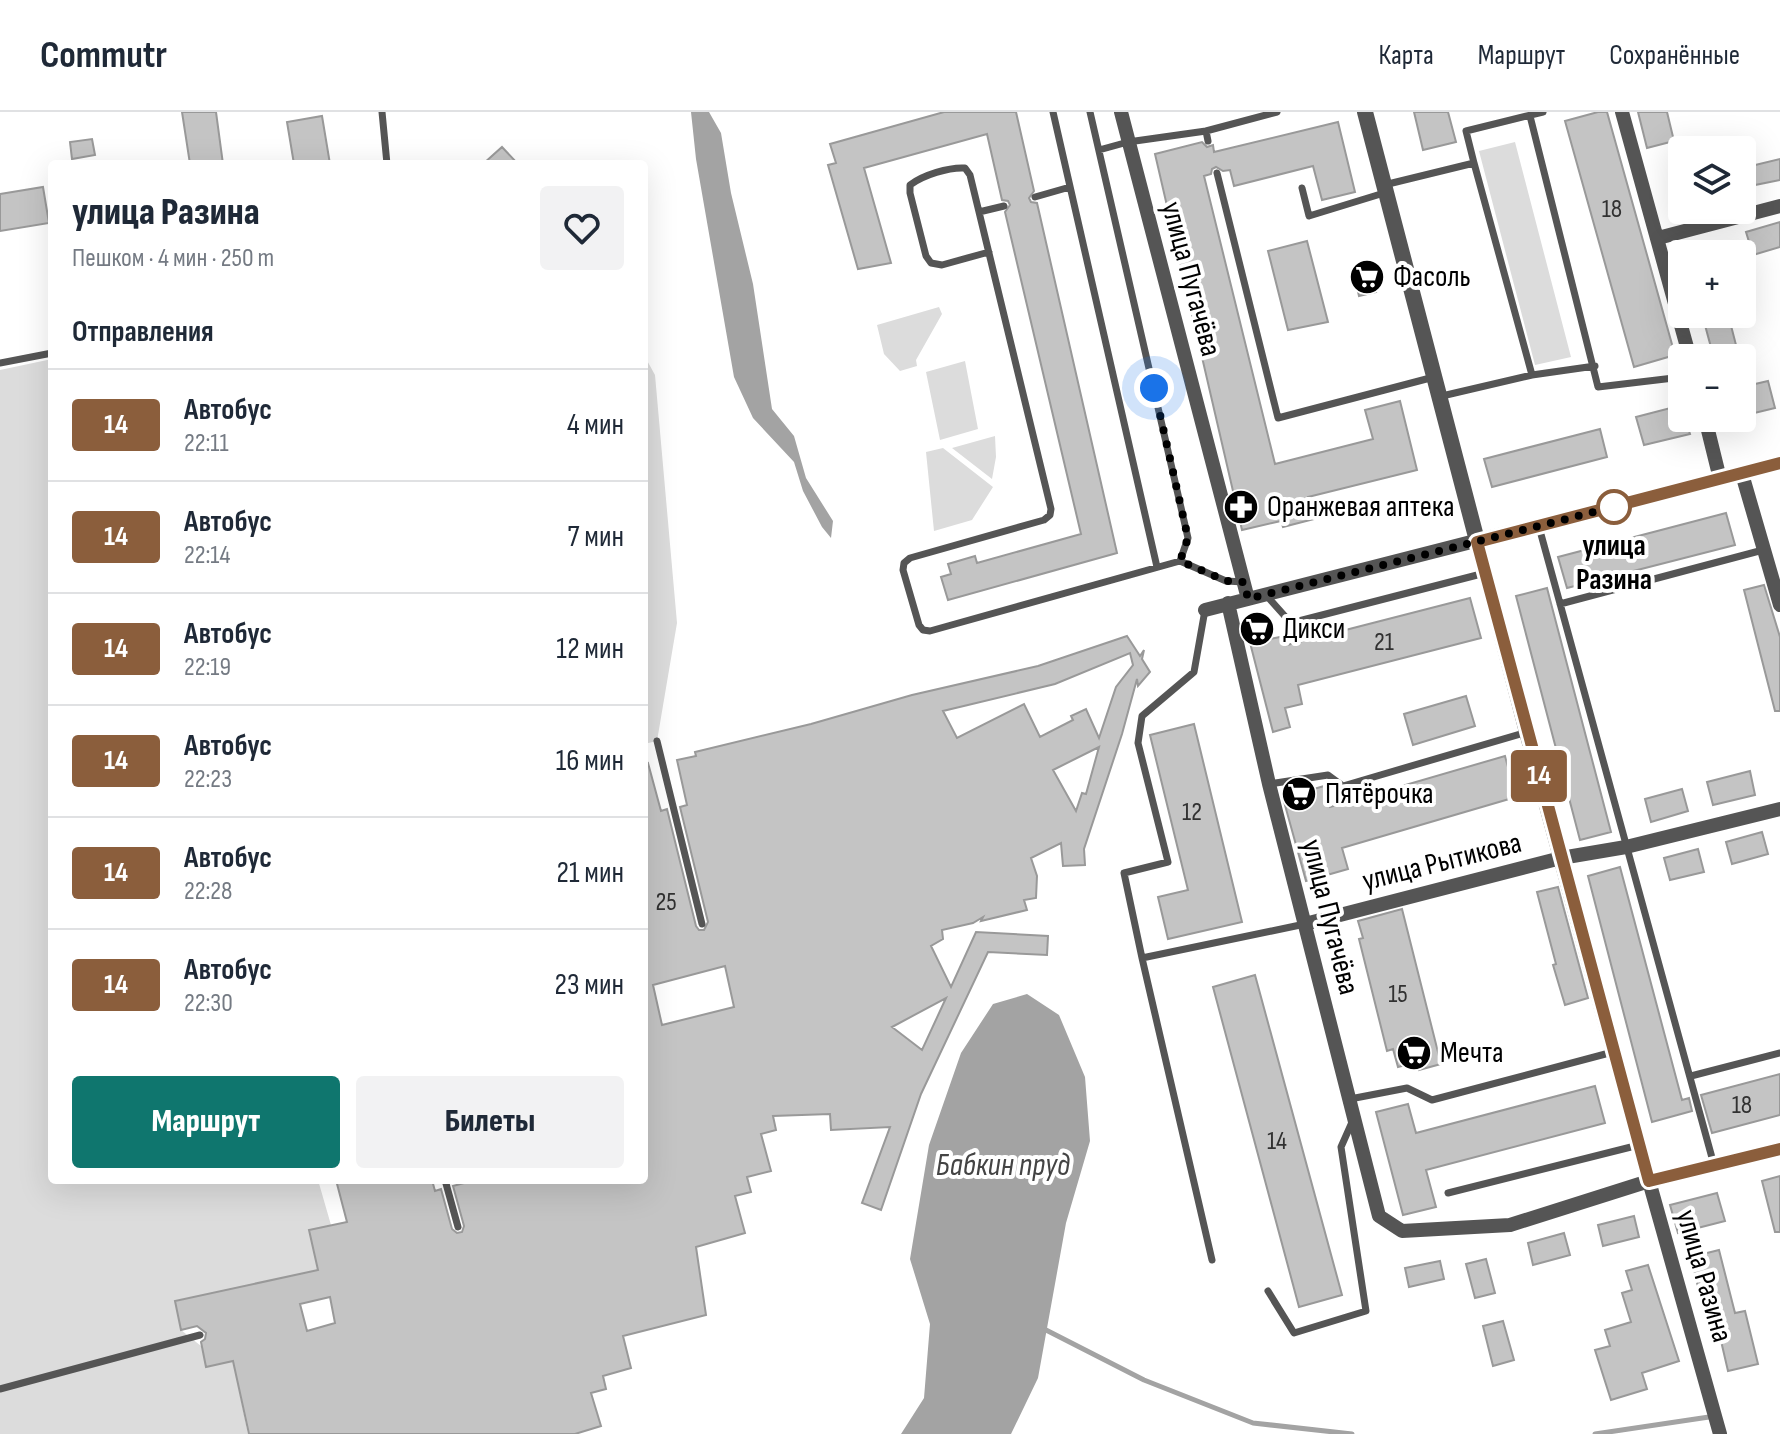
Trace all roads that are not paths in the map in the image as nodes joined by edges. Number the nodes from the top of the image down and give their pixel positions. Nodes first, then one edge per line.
1 (382, 112) edge
2 (1053, 112) edge
3 (1090, 112) edge
4 (1121, 112) edge
5 (1277, 112) edge
6 (1365, 112) edge
7 (1543, 112) edge
8 (1622, 112) edge
9 (1530, 116) junction
10 (1206, 131) junction
11 (1208, 141) dead end
12 (1128, 142) junction
13 (1099, 150) junction
14 (387, 160) edge
15 (1474, 163) junction
16 (1217, 173) dead end
17 (1070, 187) junction
18 (1302, 188) dead end
19 (1385, 188) junction
20 (1035, 197) dead end
21 (1004, 206) dead end
22 (1780, 206) edge
23 (979, 212) junction
24 (1658, 238) junction
25 (989, 252) junction
26 (1686, 344) edge
27 (48, 354) edge
28 (0, 363) edge
29 (1595, 366) junction
30 (1532, 375) junction
31 (1434, 377) junction
32 (1668, 379) edge
33 (1439, 397) junction
34 (1708, 432) edge
35 (1780, 463) edge
36 (1742, 474) junction
37 (1720, 479) junction
38 (1539, 527) junction
39 (1477, 542) junction
40 (1764, 550) junction
41 (1180, 561) junction
42 (1157, 567) junction
43 (1485, 573) junction
44 (1244, 582) junction
45 (1266, 595) junction
46 (1248, 599) junction
47 (1228, 603) junction
48 (1560, 604) junction
49 (1780, 605) edge
50 (1205, 610) joint
51 (1527, 732) junction
52 (657, 741) dead end
53 (1269, 784) junction
54 (1780, 809) edge
55 (1626, 847) junction
56 (1561, 858) junction
57 (702, 924) dead end
58 (1305, 924) junction
59 (1142, 958) junction
60 (1613, 1052) junction
61 (1780, 1053) edge
62 (1691, 1076) junction
63 (1350, 1099) junction
64 (1354, 1118) junction
65 (1639, 1145) junction
66 (1780, 1149) edge
67 (1714, 1166) junction
68 (1649, 1181) junction
69 (446, 1184) edge
70 (1448, 1193) dead end
71 (458, 1227) dead end
72 (1212, 1260) dead end
73 (1268, 1291) dead end
74 (200, 1335) dead end
75 (0, 1389) edge
76 (1720, 1434) edge

1 - 14 lane
2 - 17 lane
3 - 13 lane
4 - 12 street, улица Пугачёва
5 - 10 lane
6 - 19 street, улица Разина
7 - 9 lane
8 - 24 street
9 - 15 lane
9 - 29 lane
10 - 11 lane
10 - 12 lane
12 - 13 lane
12 - 44 street, улица Пугачёва
13 - 41 lane
15 - 19 lane
15 - 30 lane
16 - 31 lane
17 - 20 lane
17 - 42 lane
18 - 19 lane
19 - 31 street, улица Разина
21 - 23 lane
22 - 24 street
23 - 25 lane
23 - 25 lane
24 - 26 street
25 - 42 lane
27 - 28 lane
29 - 30 lane
29 - 32 lane
30 - 33 lane
31 - 33 street, улица Разина
33 - 39 street, улица Разина
34 - 37 street
35 - 36 street
36 - 37 street
36 - 40 street
37 - 38 street
38 - 39 street
38 - 48 lane
39 - 43 street, улица Разина
39 - 45 street
40 - 48 lane
40 - 49 street
41 - 42 lane
41 - 44 lane
43 - 45 lane
43 - 51 street, улица Разина
44 - 46 street, улица Пугачёва
45 - 46 street
46 - 47 street
47 - 50 street
47 - 53 street, улица Пугачёва
48 - 55 lane
50 - 59 lane
51 - 53 lane
51 - 56 street, улица Разина
52 - 57 lane
53 - 58 street, улица Пугачёва
54 - 55 street, улица Рытикова
55 - 56 street, улица Рытикова
55 - 62 lane
56 - 58 street, улица Рытикова
56 - 60 street, улица Разина
58 - 59 lane
58 - 63 street, улица Пугачёва
59 - 72 lane
60 - 63 lane
60 - 65 street, улица Разина
61 - 62 lane
62 - 67 lane
63 - 64 street, улица Пугачёва
64 - 68 street, улица Пугачёва
64 - 73 lane
65 - 68 street, улица Разина
65 - 70 lane
66 - 67 street
67 - 68 street
68 - 76 street, улица Разина
69 - 71 lane
74 - 75 lane

